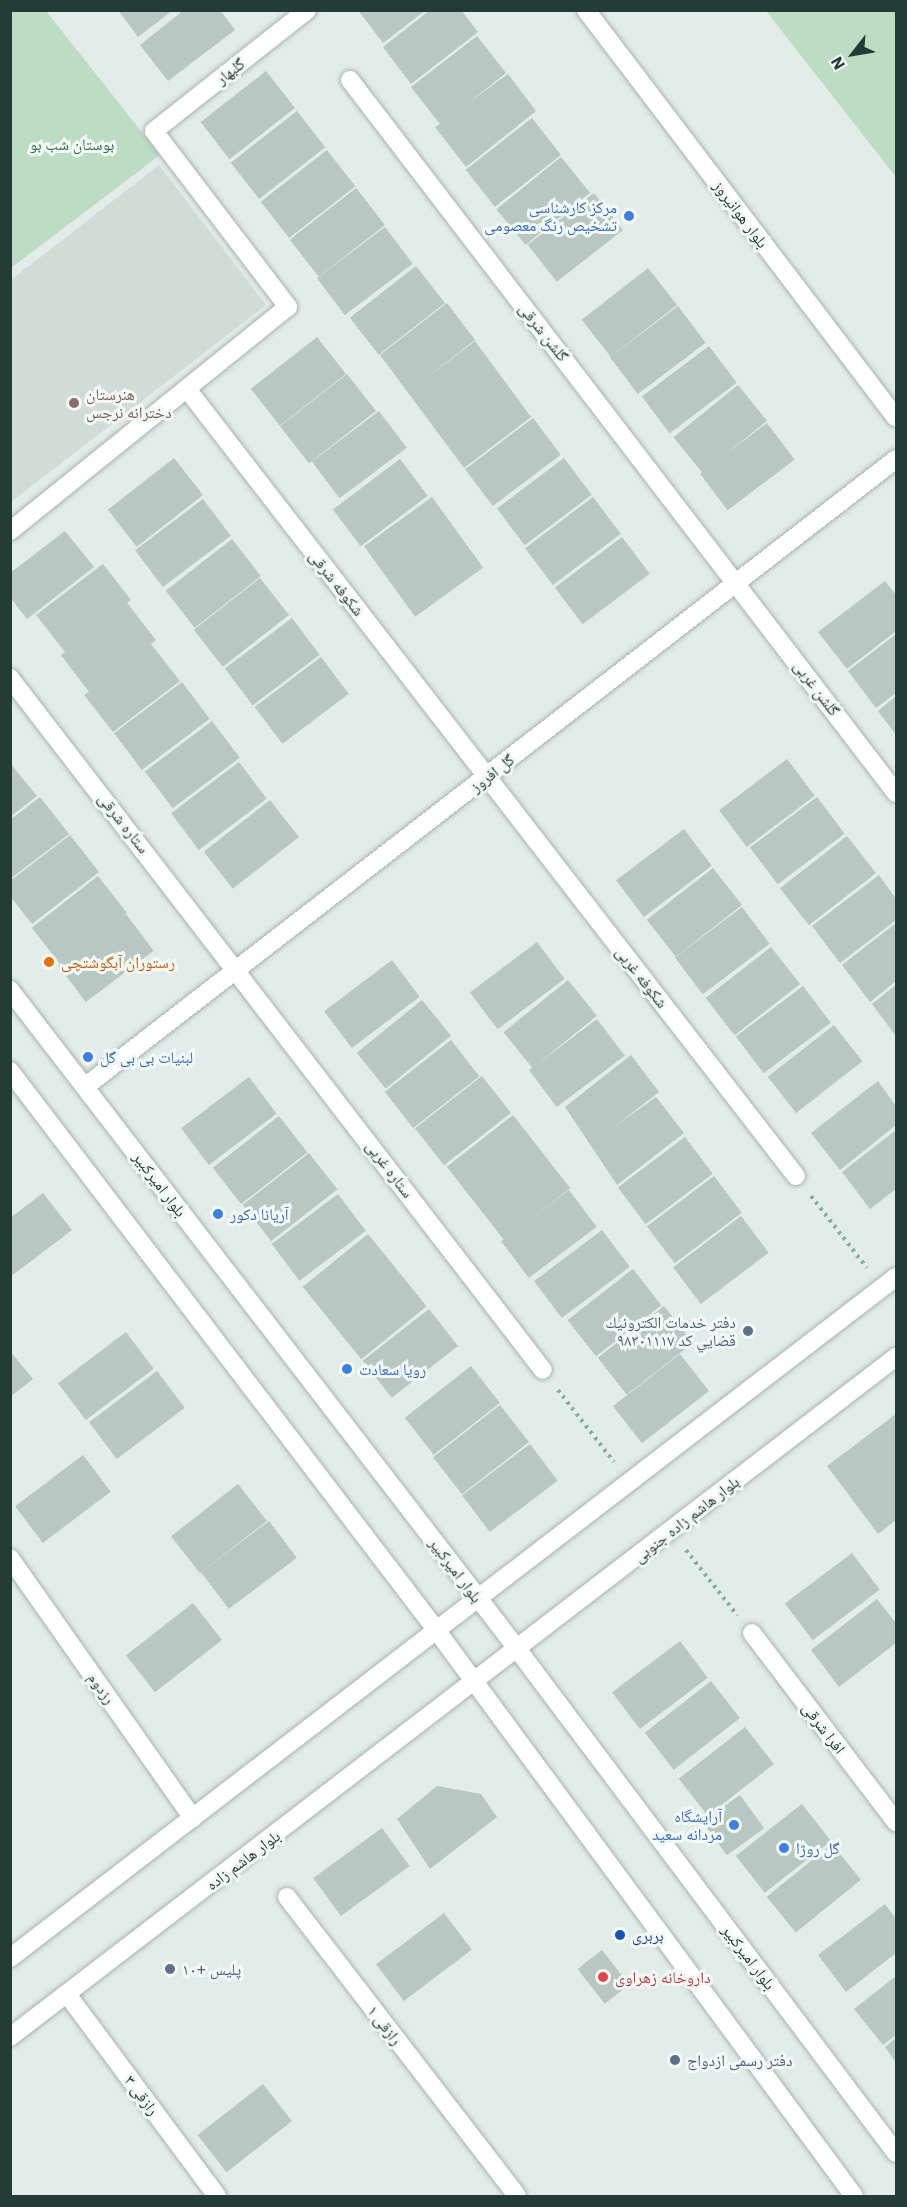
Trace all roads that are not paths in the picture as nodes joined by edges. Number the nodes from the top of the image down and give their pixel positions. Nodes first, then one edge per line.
1 (307, 10) edge
2 (586, 10) edge
3 (350, 80) dead end
4 (187, 389) junction
5 (897, 418) edge
6 (897, 459) edge
7 (10, 531) edge
8 (738, 584) junction
9 (10, 678) edge
10 (487, 777) junction
11 (897, 793) edge
12 (238, 969) junction
13 (10, 990) edge
14 (10, 1071) edge
15 (86, 1086) junction
16 (796, 1176) road end
17 (890, 1282) edge
18 (897, 1357) edge
19 (543, 1370) road end
20 (10, 1558) edge
21 (478, 1598) junction
22 (437, 1631) junction
23 (752, 1633) road end
24 (518, 1650) junction
25 (476, 1683) junction
26 (193, 1818) junction
27 (897, 1822) edge
28 (287, 1897) dead end
29 (10, 1958) edge
30 (67, 1994) junction
31 (10, 2037) edge
32 (897, 2153) edge
33 (217, 2196) edge
34 (518, 2196) edge
35 (854, 2196) edge

1 - 4 street, گلبهار
2 - 5 street, بلوار هوانیروز
3 - 8 street, گلشن شرقی
4 - 7 street
4 - 10 street, شکوفه شرقی
6 - 8 street, گل افروز
8 - 10 street, گل افروز
8 - 11 street, گلشن غربی
9 - 12 street, ستاره شرقی
10 - 12 street, گل افروز
10 - 16 street, شکوفه غربی
12 - 15 street, گل افروز
12 - 19 street, ستاره غربی
13 - 15 street, بلوار امیرکبیر
14 - 22 street
15 - 21 street, بلوار امیرکبیر
17 - 21 street
18 - 24 street, بلوار هاشم زاده جنوبی
20 - 26 street, رزدوم
21 - 22 street
21 - 24 street, بلوار امیرکبیر
22 - 25 street
22 - 26 street
23 - 27 street, افرا شرقی
24 - 25 street, بلوار هاشم زاده جنوبی
24 - 32 street, بلوار امیرکبیر
25 - 30 street, بلوار هاشم زاده
25 - 35 street
26 - 29 street
28 - 34 street, رازقی ۱
30 - 31 street, بلوار هاشم زاده
30 - 33 street, رازقی ۳

